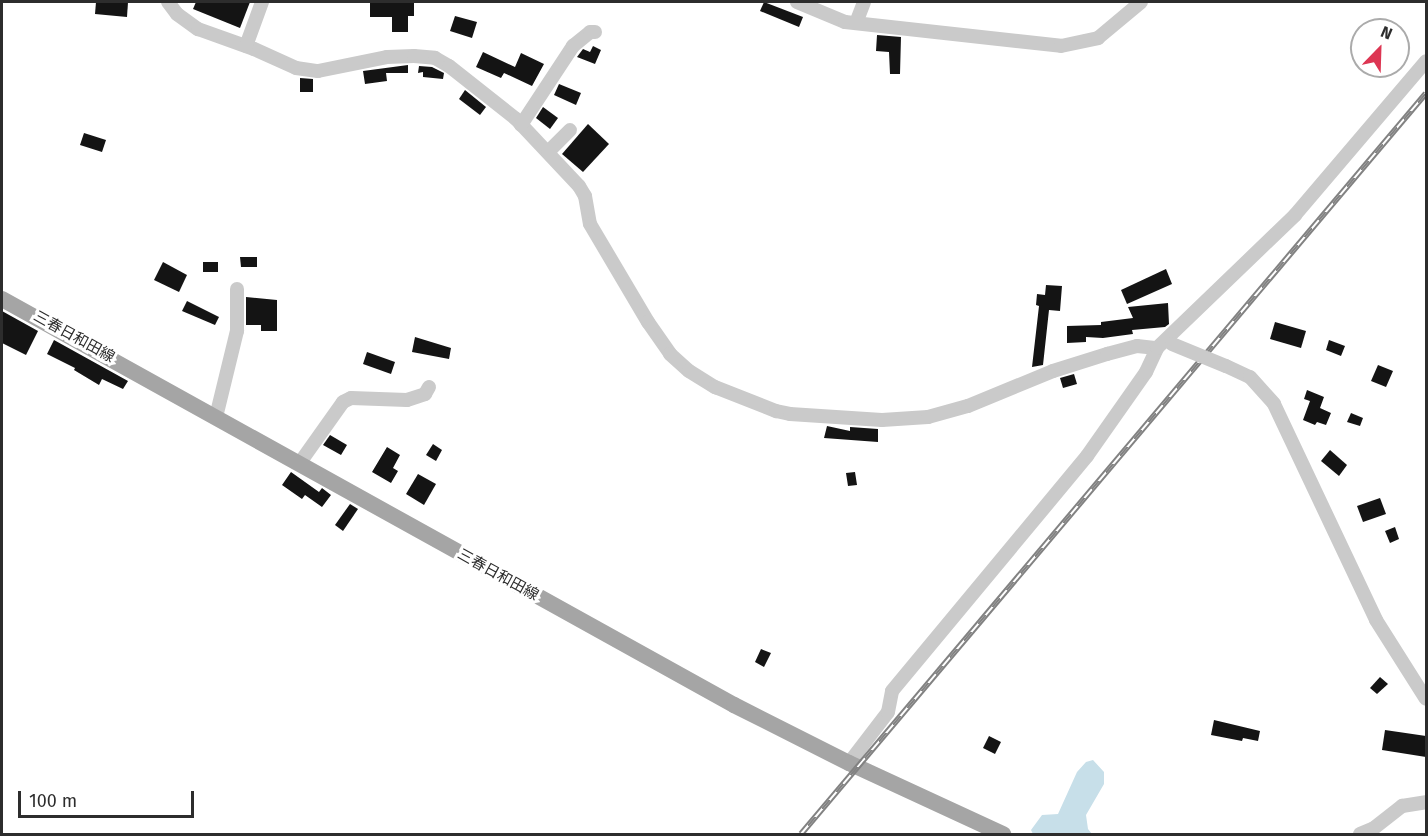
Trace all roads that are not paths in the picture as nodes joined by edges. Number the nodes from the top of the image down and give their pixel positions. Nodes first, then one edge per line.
1 (168, 2) edge
2 (262, 2) edge
3 (864, 2) edge
4 (1141, 2) edge
5 (806, 4) edge
6 (856, 23) junction
7 (595, 32) dead end
8 (246, 46) junction
9 (1426, 61) edge
10 (521, 124) junction
11 (570, 130) dead end
12 (548, 152) junction
13 (237, 289) dead end
14 (2, 299) edge
15 (1164, 344) junction
16 (429, 387) dead end
17 (216, 417) junction
18 (299, 464) junction
19 (1426, 699) edge
20 (849, 764) junction
21 (1426, 802) edge
22 (1003, 834) edge
23 (1360, 834) edge

1 - 8 street
2 - 8 street
3 - 6 street
4 - 6 street
5 - 6 street
7 - 10 street
8 - 10 street
9 - 15 street
10 - 12 street
11 - 12 street
12 - 15 street
13 - 17 street
14 - 17 main road, 三春日和田線
15 - 19 street, bridge
15 - 20 street
16 - 18 street
17 - 18 main road, 三春日和田線
18 - 20 main road, 三春日和田線
20 - 22 main road, 三春日和田線
21 - 23 street

